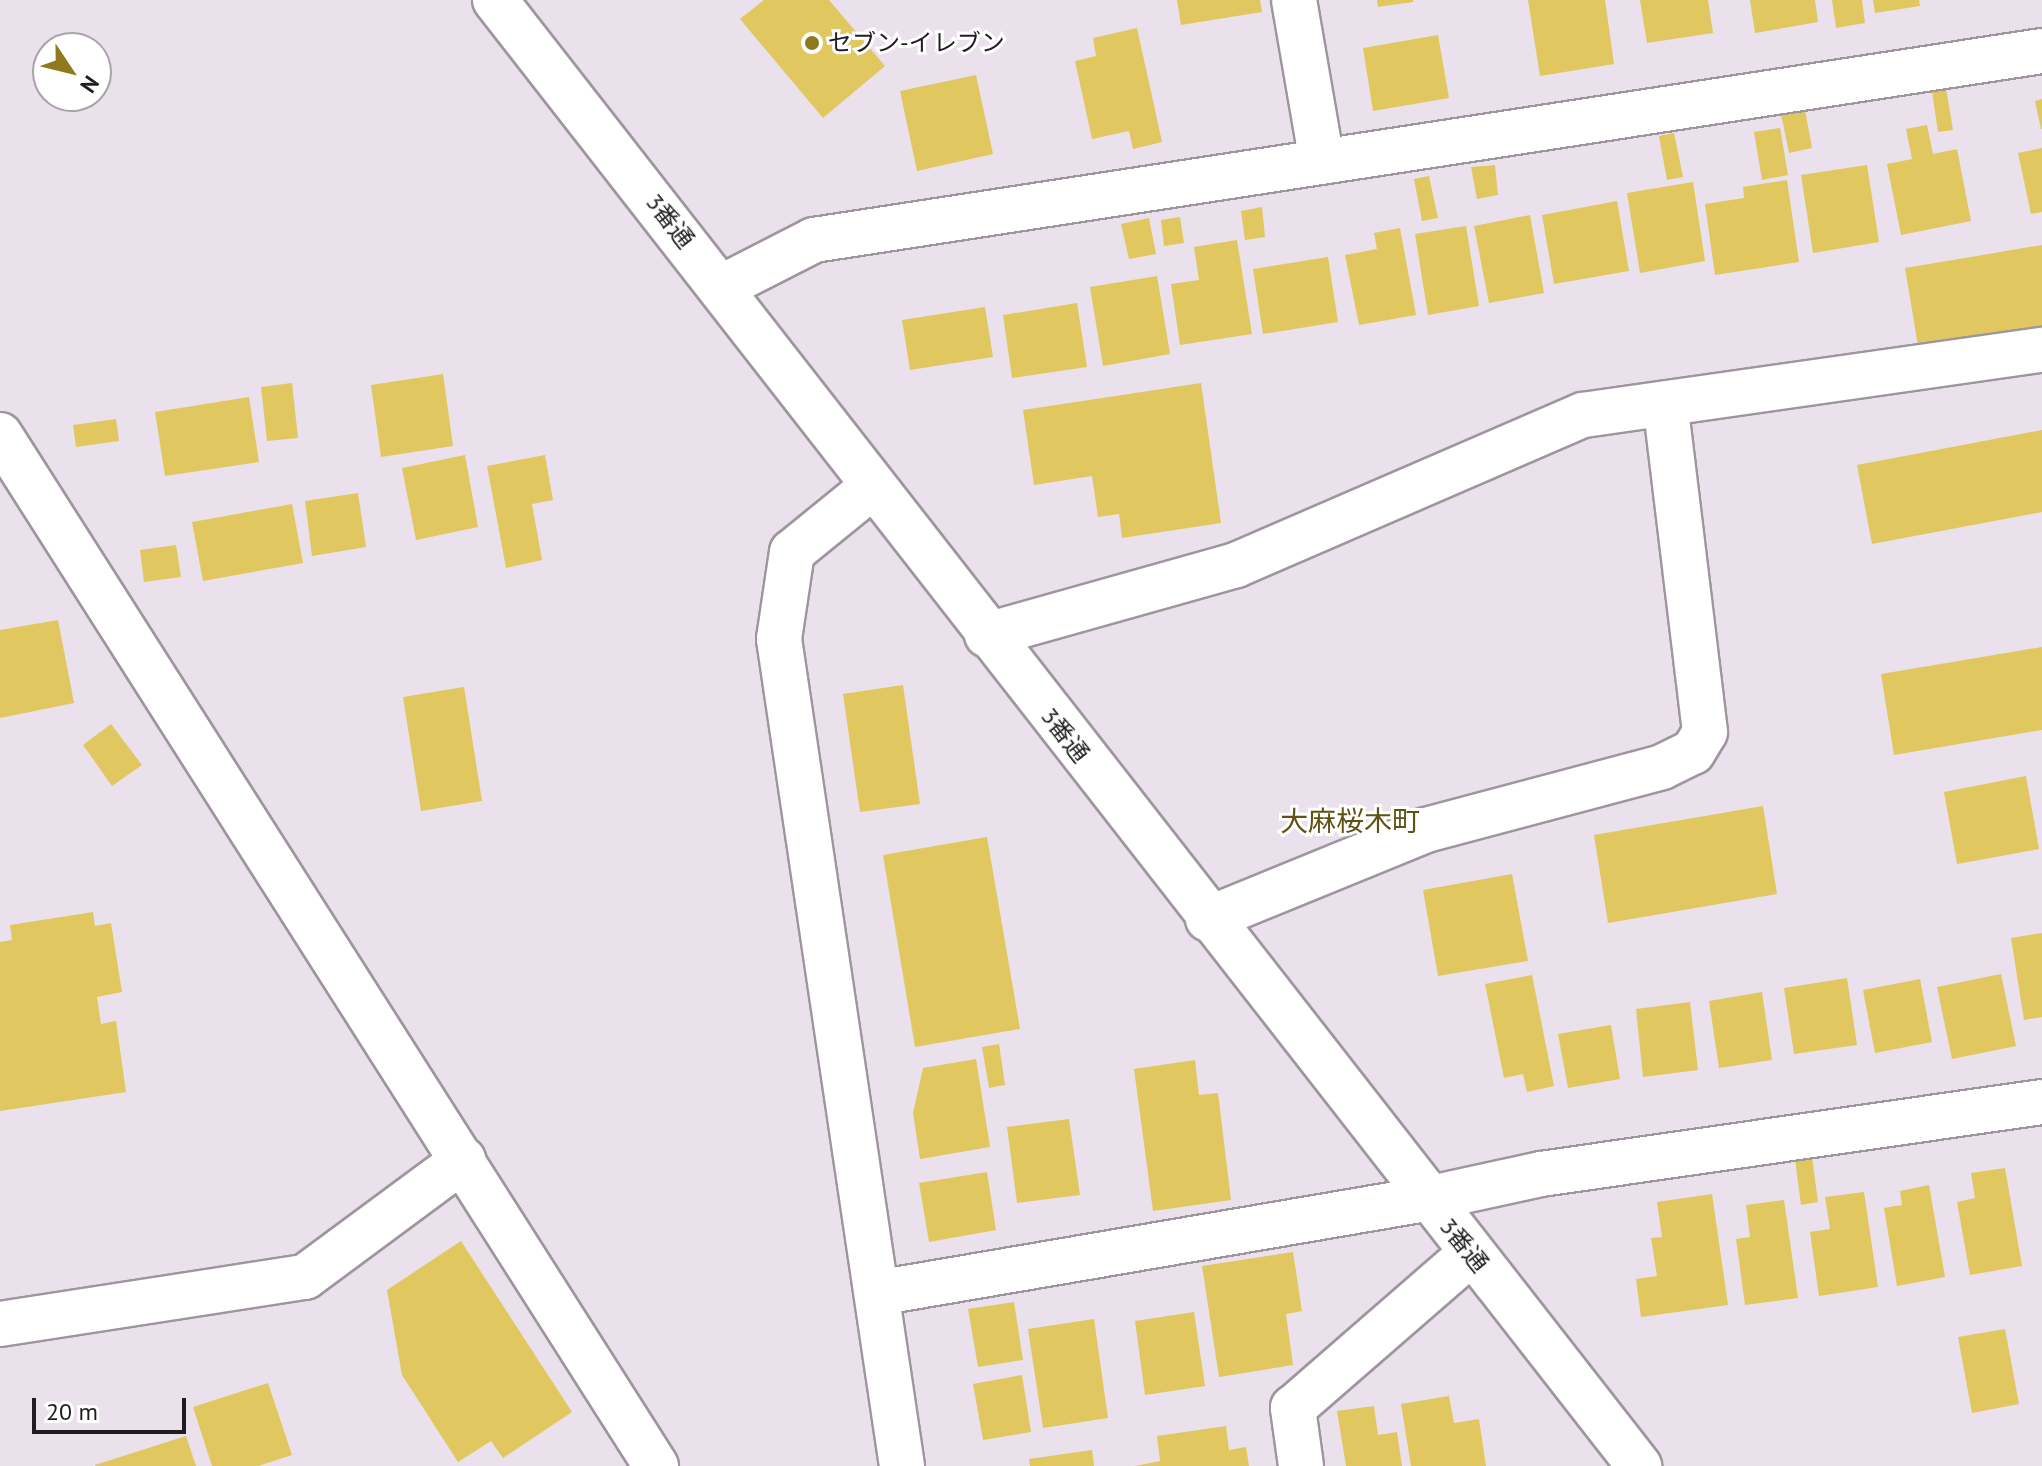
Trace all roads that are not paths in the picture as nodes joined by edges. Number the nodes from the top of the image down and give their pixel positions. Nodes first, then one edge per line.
1 (495, 0) edge
2 (1294, 0) edge
3 (2042, 51) edge
4 (1322, 162) junction
5 (722, 287) junction
6 (2042, 350) edge
7 (1665, 403) junction
8 (0, 435) edge
9 (872, 487) junction
10 (987, 635) junction
11 (1208, 919) junction
12 (2042, 1102) edge
13 (463, 1160) junction
14 (1426, 1199) junction
15 (1471, 1253) junction
16 (877, 1293) junction
17 (0, 1324) edge
18 (656, 1466) edge
19 (902, 1466) edge
20 (1301, 1466) edge
21 (1639, 1466) edge

1 - 5 street, 3番通
2 - 4 street
3 - 4 street
4 - 5 street
5 - 9 street, 3番通
6 - 7 street
7 - 10 street
7 - 11 street
8 - 13 street
9 - 10 street, 3番通
9 - 16 street
10 - 11 street, 3番通
11 - 14 street, 3番通
12 - 14 street
13 - 17 street
13 - 18 street
14 - 15 street, 3番通
14 - 16 street
15 - 20 street
15 - 21 street, 3番通
16 - 19 street

